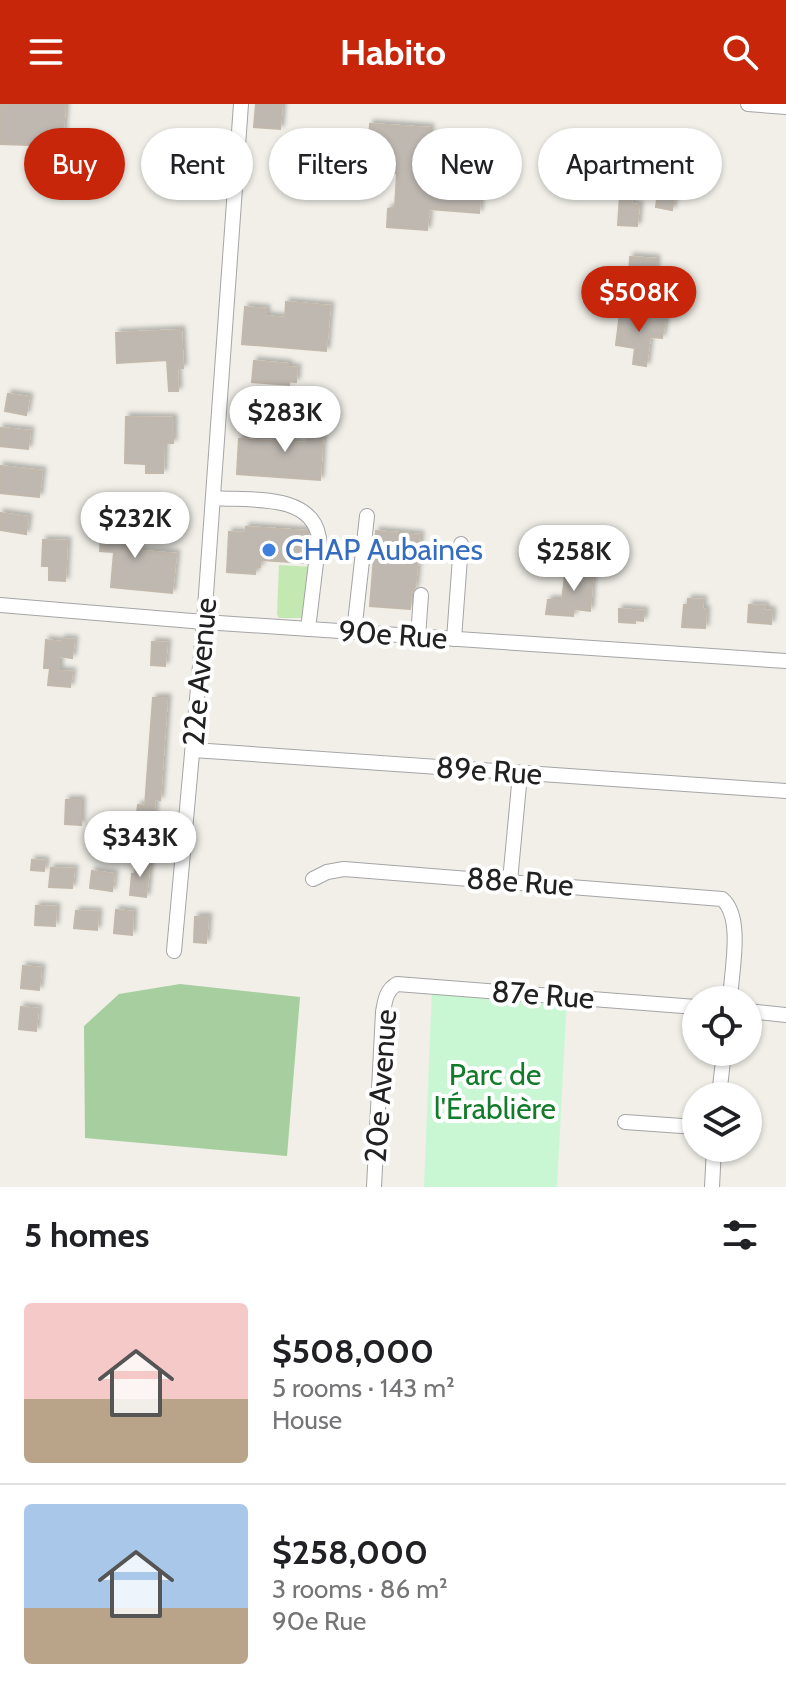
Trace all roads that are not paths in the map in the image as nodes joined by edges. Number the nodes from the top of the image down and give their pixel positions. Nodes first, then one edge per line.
1 (241, 104) edge
2 (748, 104) edge
3 (786, 107) edge
4 (213, 498) junction
5 (367, 516) dead end
6 (461, 544) dead end
7 (421, 595) dead end
8 (0, 605) edge
9 (204, 622) junction
10 (308, 629) junction
11 (354, 632) junction
12 (418, 637) junction
13 (454, 639) junction
14 (786, 661) edge
15 (193, 750) junction
16 (520, 774) junction
17 (786, 791) edge
18 (313, 879) dead end
19 (510, 881) junction
20 (174, 951) dead end
21 (731, 986) edge
22 (391, 987) joint
23 (682, 1006) edge
24 (762, 1012) edge
25 (786, 1015) edge
26 (625, 1122) dead end
27 (682, 1126) edge
28 (713, 1162) edge
29 (374, 1187) edge
30 (712, 1187) edge

1 - 4 street, 22e Avenue
2 - 3 street
4 - 9 street, 22e Avenue
4 - 10 street
5 - 11 street
6 - 13 street
7 - 12 street
8 - 9 street, 90e Rue
9 - 10 street, 90e Rue
9 - 15 street, 22e Avenue
10 - 11 street, 90e Rue
11 - 12 street, 90e Rue
12 - 13 street, 90e Rue
13 - 14 street, 90e Rue
15 - 16 street, 89e Rue
15 - 20 street, 22e Avenue
16 - 17 street, 89e Rue
16 - 19 street
18 - 19 street, 88e Rue
19 - 21 street, 88e Rue
22 - 23 street, 87e Rue
22 - 29 street, 20e Avenue
24 - 25 street
26 - 27 street
28 - 30 street

